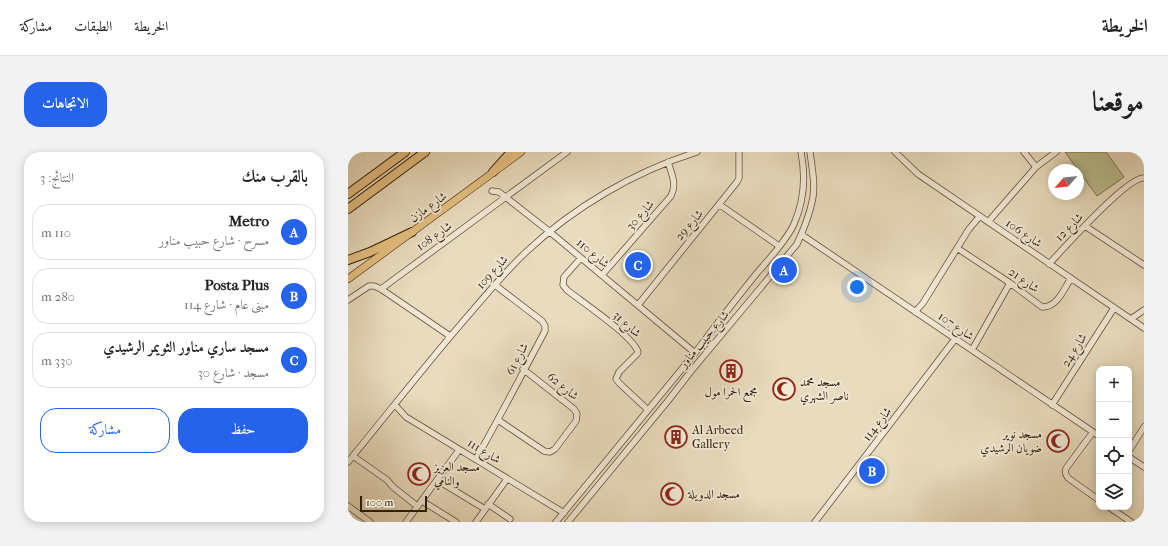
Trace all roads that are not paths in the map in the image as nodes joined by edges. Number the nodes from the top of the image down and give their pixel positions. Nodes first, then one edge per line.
1 (405, 152) edge
2 (425, 152) edge
3 (511, 152) edge
4 (521, 152) edge
5 (567, 152) edge
6 (697, 152) edge
7 (738, 152) edge
8 (801, 152) edge
9 (810, 152) edge
10 (895, 152) edge
11 (1024, 152) edge
12 (1056, 152) edge
13 (668, 162) junction
14 (1036, 167) junction
15 (493, 172) junction
16 (1144, 178) edge
17 (492, 191) dead end
18 (348, 194) edge
19 (506, 198) junction
20 (720, 204) junction
21 (348, 209) edge
22 (980, 216) junction
23 (988, 222) junction
24 (1085, 226) junction
25 (412, 232) junction
26 (550, 232) junction
27 (802, 235) junction
28 (779, 246) junction
29 (957, 248) junction
30 (581, 258) junction
31 (348, 260) edge
32 (765, 264) junction
33 (1049, 264) junction
34 (1144, 265) edge
35 (774, 271) junction
36 (602, 275) junction
37 (756, 275) junction
38 (1071, 278) junction
39 (348, 279) edge
40 (766, 282) junction
41 (1010, 283) junction
42 (495, 285) junction
43 (381, 289) junction
44 (348, 300) edge
45 (638, 305) junction
46 (1114, 308) junction
47 (1144, 310) edge
48 (915, 312) junction
49 (1131, 319) junction
50 (1144, 328) edge
51 (450, 336) junction
52 (955, 339) junction
53 (972, 350) junction
54 (695, 352) junction
55 (523, 369) junction
56 (679, 372) junction
57 (685, 378) junction
58 (395, 405) junction
59 (1052, 405) junction
60 (648, 410) junction
61 (498, 420) junction
62 (1144, 428) edge
63 (1094, 432) joint
64 (1132, 446) edge
65 (460, 450) junction
66 (352, 456) junction
67 (1132, 458) edge
68 (476, 459) junction
69 (348, 462) edge
70 (604, 464) junction
71 (1144, 467) edge
72 (613, 468) junction
73 (507, 479) junction
74 (437, 480) junction
75 (1096, 498) edge
76 (422, 501) junction
77 (348, 506) edge
78 (418, 506) junction
79 (486, 507) junction
80 (1113, 510) edge
81 (564, 513) junction
82 (510, 519) dead end
83 (370, 522) edge
84 (406, 522) edge
85 (456, 522) edge
86 (476, 522) edge
87 (556, 522) edge
88 (568, 522) edge
89 (815, 522) edge
90 (1131, 522) edge

1 - 18 highway
2 - 21 highway
3 - 15 highway
4 - 15 main road, شارع مازن
5 - 19 street, شارع 108
6 - 13 street, شارع 109
7 - 20 street, شارع 29
8 - 28 street, شارع حبيب مناور
9 - 27 street, شارع حبيب مناور
10 - 22 street, شارع 106
11 - 14 street
12 - 14 street
13 - 26 street, شارع 109
13 - 36 street, شارع 30
14 - 23 street
15 - 25 main road, شارع مازن
16 - 24 street, شارع 12
17 - 19 street, شارع 110
19 - 26 street, شارع 110
19 - 43 street, شارع 108
20 - 28 street
20 - 45 street, شارع 29
22 - 23 street, شارع 106
22 - 29 street
23 - 33 street, شارع 106
24 - 33 street, شارع 12
24 - 34 street
25 - 31 highway
25 - 39 main road, شارع مازن
26 - 30 street, شارع 110
26 - 42 street, شارع 109
27 - 35 street, شارع حبيب مناور
27 - 48 street, شارع 107
28 - 32 street, شارع حبيب مناور
29 - 41 street, شارع 21
29 - 48 street
30 - 36 street, شارع 110
30 - 60 street, شارع 31
32 - 35 street
32 - 37 street, شارع حبيب مناور
33 - 38 street, شارع 106
35 - 40 street, شارع حبيب مناور
36 - 45 street, شارع 110
37 - 40 street
37 - 54 street, شارع حبيب مناور
38 - 41 street, شارع 21
38 - 46 street, شارع 106
40 - 57 street, شارع حبيب مناور
41 - 53 street
42 - 51 street, شارع 109
42 - 55 street, شارع 61
43 - 44 street
43 - 51 street
45 - 54 street, شارع 110
46 - 49 street, شارع 106
46 - 59 street, شارع 24
47 - 49 street
48 - 52 street, شارع 107
49 - 50 street, شارع 106
51 - 58 street, شارع 109
52 - 53 street, شارع 107
52 - 89 street, شارع 114
53 - 59 street, شارع 107
54 - 56 street, شارع حبيب مناور
55 - 61 street, شارع 61
55 - 61 street, شارع 62
56 - 57 street
56 - 60 street, شارع حبيب مناور
57 - 72 street, شارع حبيب مناور
58 - 65 street, شارع 111
58 - 66 street, شارع 109
59 - 63 street, شارع 107
60 - 70 street, شارع حبيب مناور
61 - 68 street, شارع 61
62 - 64 street
63 - 75 street
65 - 68 street, شارع 111
65 - 74 street
66 - 69 street, شارع 109
66 - 78 street
67 - 71 street
68 - 73 street, شارع 111
70 - 72 street
70 - 81 street, شارع حبيب مناور
72 - 88 street, شارع حبيب مناور
73 - 79 street
73 - 81 street, شارع 111
74 - 76 street
74 - 79 street
76 - 78 street
76 - 85 street
77 - 83 street
78 - 84 street
79 - 82 street
79 - 86 street
80 - 90 street
81 - 87 street, شارع حبيب مناور

